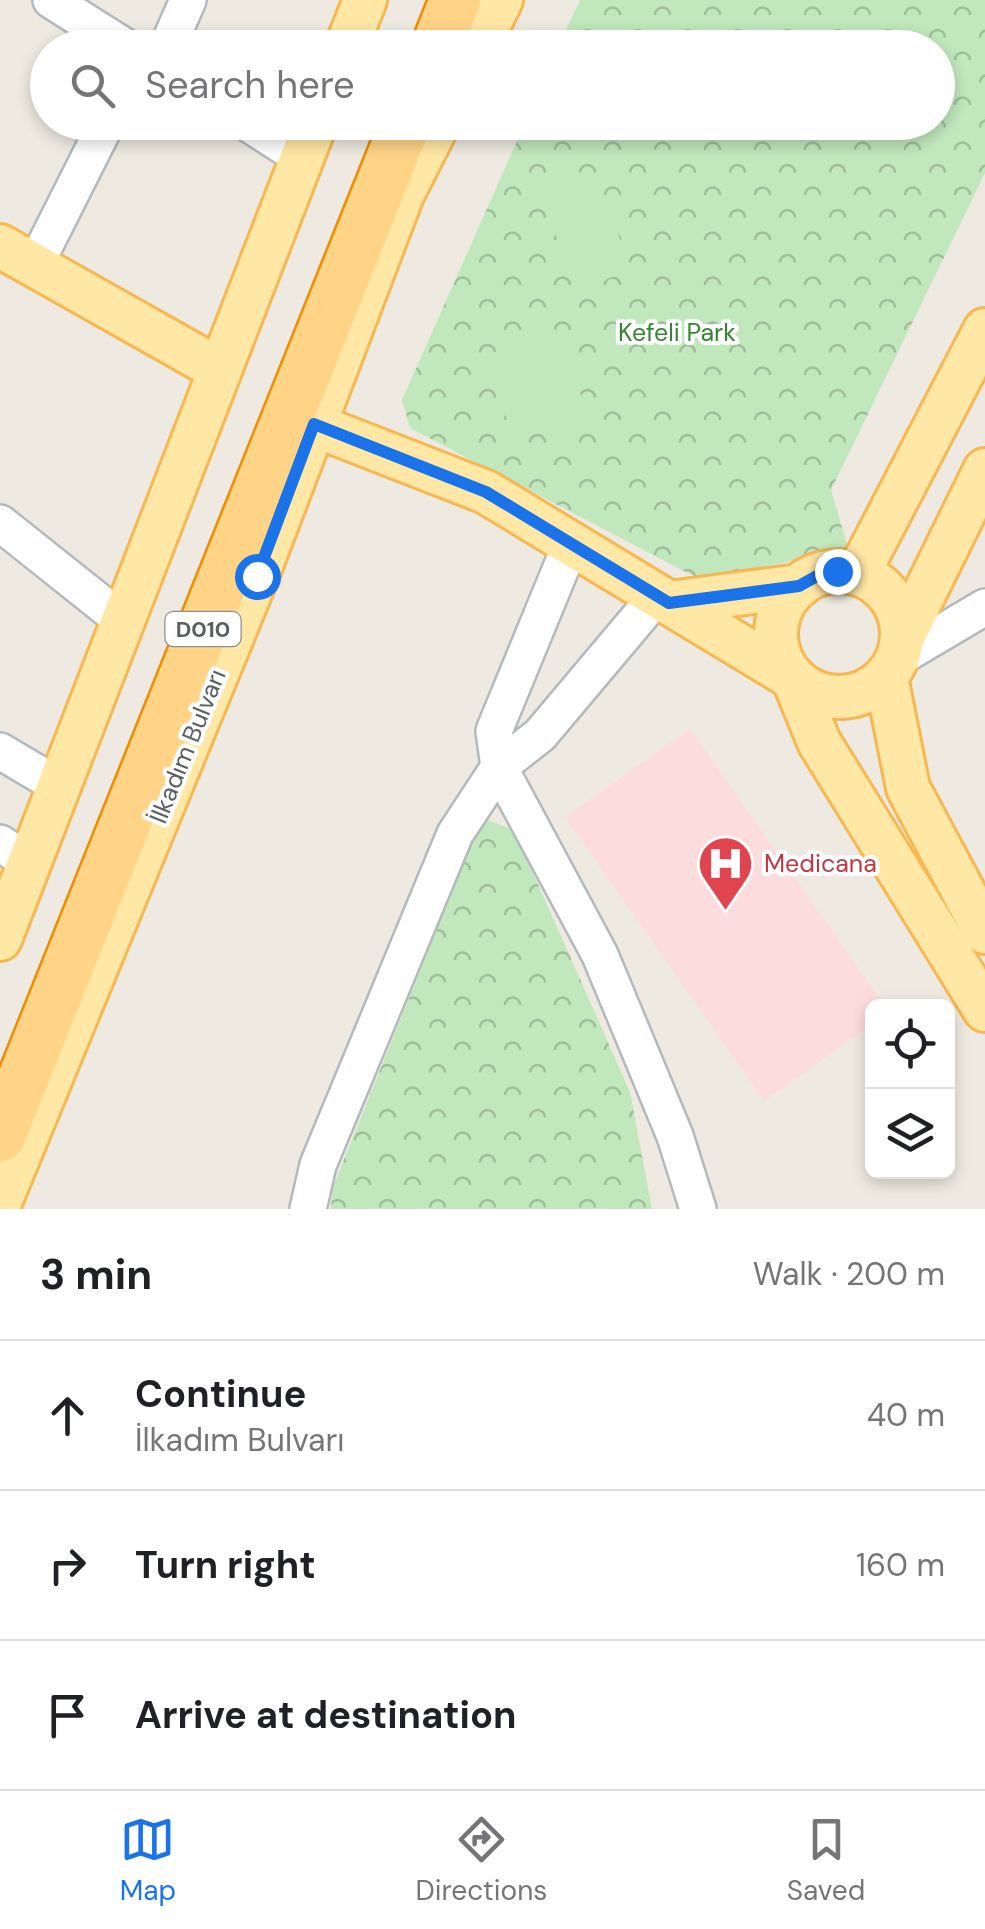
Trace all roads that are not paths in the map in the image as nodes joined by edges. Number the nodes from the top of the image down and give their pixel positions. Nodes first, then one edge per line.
1 (51, 0) edge
2 (188, 0) edge
3 (365, 0) edge
4 (427, 0) edge
5 (454, 0) edge
6 (501, 0) edge
7 (98, 30) edge
8 (174, 30) edge
9 (353, 30) edge
10 (415, 30) edge
11 (443, 30) edge
12 (486, 30) edge
13 (94, 140) edge
14 (309, 140) edge
15 (371, 140) edge
16 (399, 140) edge
17 (430, 140) edge
18 (17, 255) edge
19 (985, 330) edge
20 (220, 370) junction
21 (314, 424) junction
22 (985, 470) edge
23 (0, 524) edge
24 (571, 544) junction
25 (858, 574) junction
26 (799, 586) junction
27 (663, 600) junction
28 (985, 608) edge
29 (123, 621) junction
30 (895, 658) junction
31 (793, 678) junction
32 (0, 751) edge
33 (498, 767) junction
34 (59, 786) junction
35 (15, 853) edge
36 (985, 932) edge
37 (0, 939) edge
38 (985, 1010) edge
39 (0, 1054) edge
40 (0, 1136) edge
41 (0, 1202) edge
42 (308, 1209) edge
43 (698, 1209) edge

1 - 7 street
2 - 8 street
3 - 9 main road
4 - 10 highway
5 - 11 highway
6 - 12 main road
13 - 18 street
14 - 20 main road
15 - 39 highway, D010
16 - 40 highway, İlkadım Bulvarı / D010
17 - 21 main road, İlkadım Bulvarı
18 - 20 main road
19 - 25 main road
20 - 29 main road
21 - 24 main road
21 - 41 main road, İlkadım Bulvarı
22 - 30 main road
23 - 29 street
24 - 27 main road
24 - 33 street
25 - 26 main road
25 - 30 main road
26 - 27 main road
26 - 31 main road
27 - 31 main road
27 - 33 street
28 - 30 street
29 - 34 main road
30 - 31 main road
30 - 36 main road
31 - 38 main road
32 - 34 street
33 - 42 street
33 - 43 street
34 - 35 main road
35 - 37 main road

